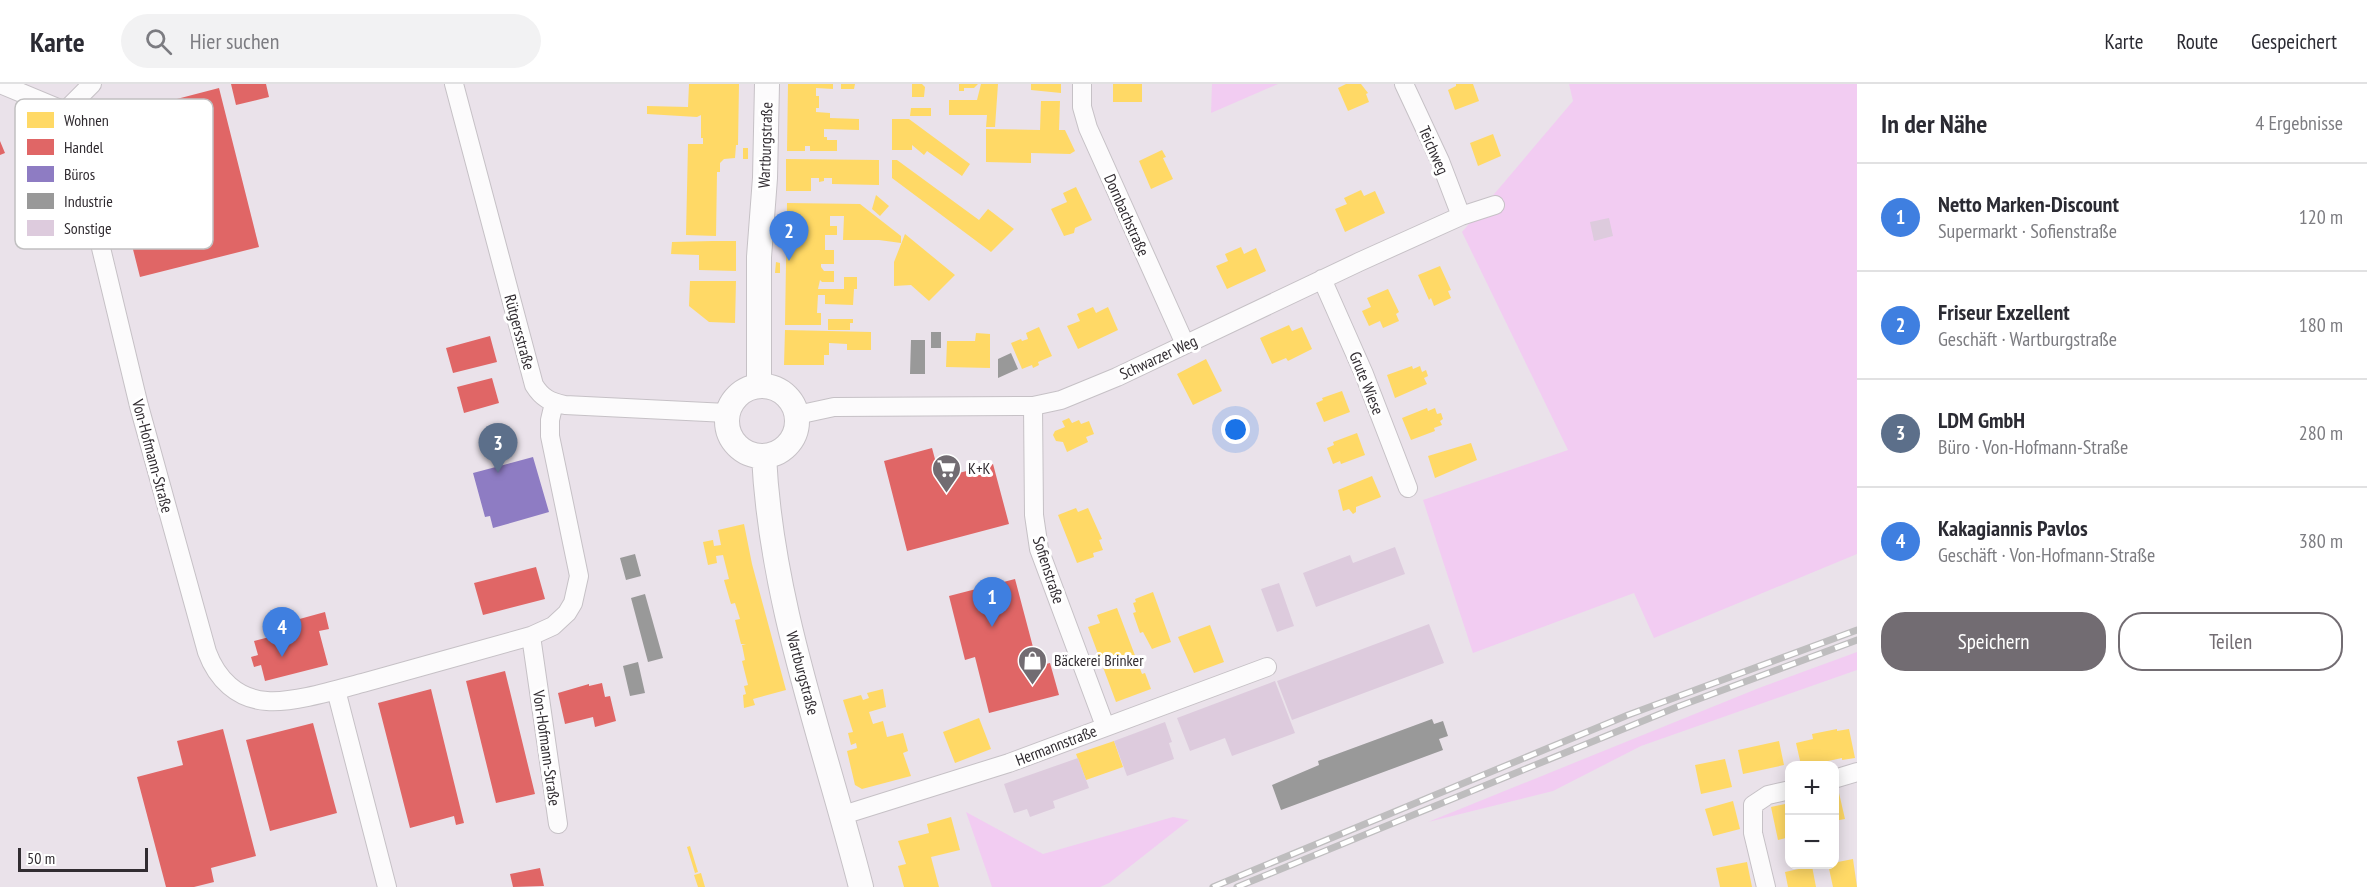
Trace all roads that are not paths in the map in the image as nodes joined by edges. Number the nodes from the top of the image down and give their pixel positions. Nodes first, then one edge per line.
1 (0, 84) edge
2 (92, 84) edge
3 (454, 84) edge
4 (767, 84) edge
5 (1082, 84) edge
6 (1404, 84) edge
7 (36, 99) edge
8 (77, 99) edge
9 (1496, 205) dead end
10 (1461, 216) junction
11 (101, 249) edge
12 (1322, 279) junction
13 (1185, 344) junction
14 (759, 385) junction
15 (554, 403) junction
16 (1033, 406) junction
17 (727, 413) junction
18 (797, 415) junction
19 (764, 456) junction
20 (1408, 488) dead end
21 (531, 636) junction
22 (1267, 667) dead end
23 (336, 690) junction
24 (1105, 726) junction
25 (1857, 772) edge
26 (1839, 777) edge
27 (1785, 790) edge
28 (843, 815) junction
29 (558, 824) dead end
30 (387, 887) edge
31 (861, 887) edge
32 (1766, 887) edge

1 - 7 street
2 - 8 street
3 - 15 street, Rütgersstraße
4 - 14 main road, Wartburgstraße
5 - 13 street, Dornbachstraße
6 - 10 street, Teichweg
9 - 10 street, Schwarzer Weg
10 - 12 street, Schwarzer Weg
11 - 23 street, Von-Hofmann-Straße
12 - 13 street, Schwarzer Weg
12 - 20 street, Grute Wiese
13 - 16 street, Schwarzer Weg
14 - 17 main road
14 - 18 main road
15 - 17 street
15 - 21 street, Von-Hofmann-Straße
16 - 18 street, Schwarzer Weg
16 - 24 street, Sofienstraße
17 - 19 main road
18 - 19 main road
19 - 28 main road, Wartburgstraße
21 - 23 street, Von-Hofmann-Straße
21 - 29 street, Von-Hofmann-Straße
22 - 24 street, Hermannstraße
23 - 30 street
24 - 28 street, Hermannstraße
25 - 26 street
27 - 32 street
28 - 31 main road, Wartburgstraße

